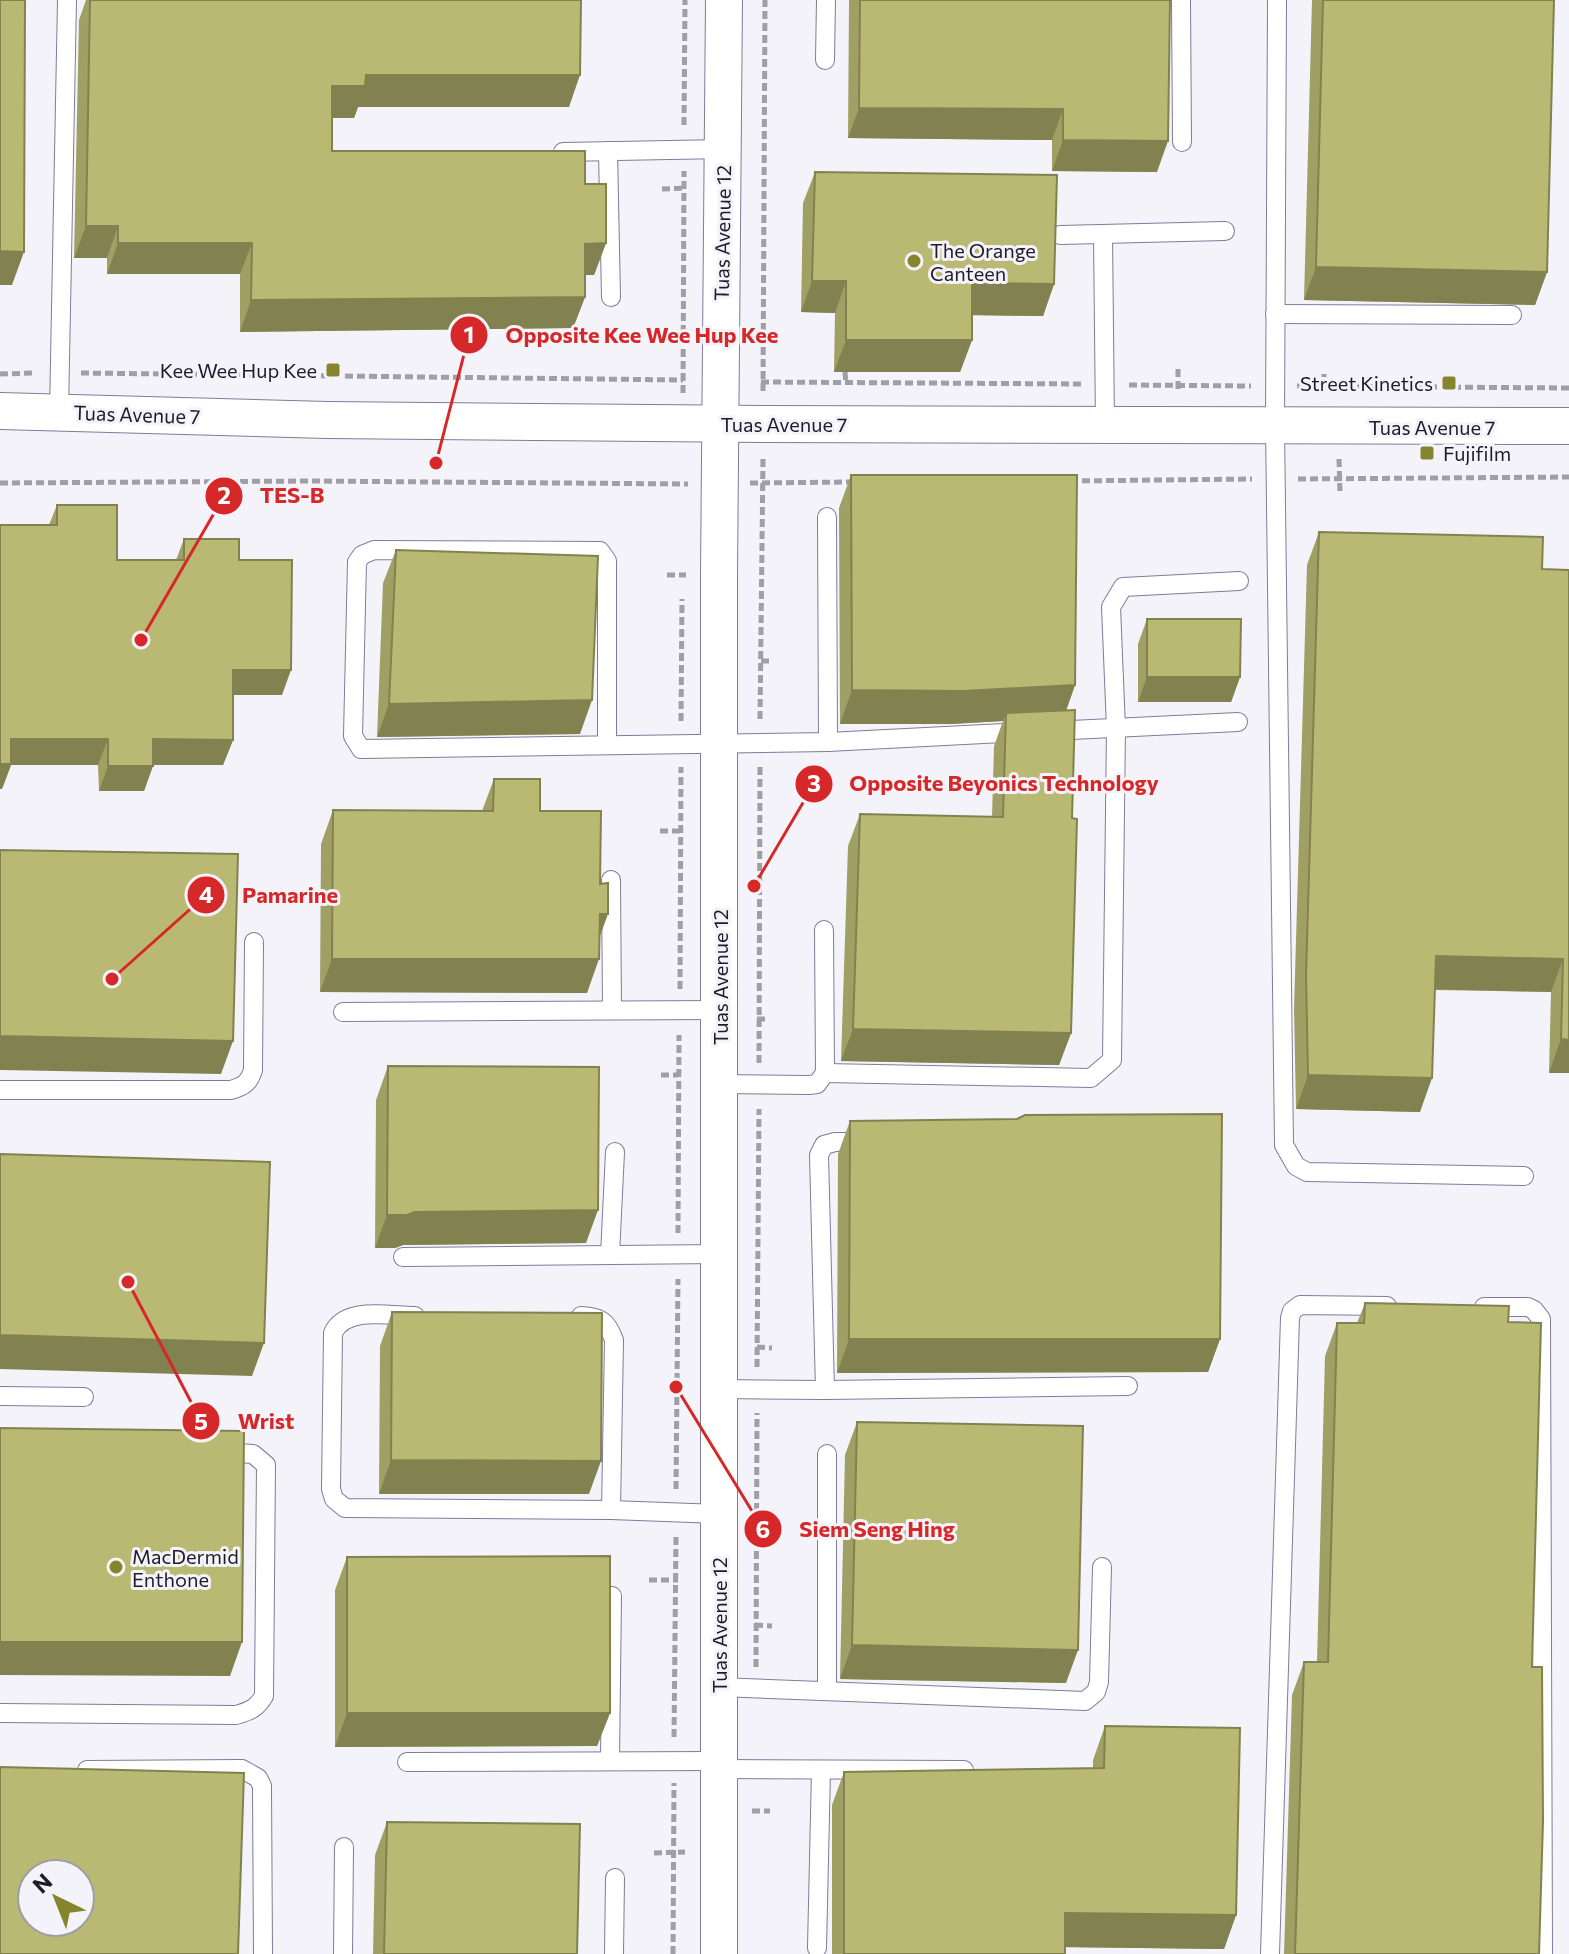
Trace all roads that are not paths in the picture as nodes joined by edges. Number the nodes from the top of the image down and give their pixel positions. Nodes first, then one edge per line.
1 (67, 0) edge
2 (724, 0) edge
3 (826, 0) edge
4 (1181, 0) edge
5 (1277, 0) edge
6 (825, 60) dead end
7 (1182, 142) dead end
8 (723, 149) junction
9 (608, 151) junction
10 (544, 152) edge
11 (1225, 231) dead end
12 (1103, 234) junction
13 (1060, 235) edge
14 (611, 297) dead end
15 (1275, 314) junction
16 (1512, 315) dead end
17 (0, 411) edge
18 (59, 412) junction
19 (720, 424) junction
20 (1105, 425) junction
21 (1275, 425) junction
22 (1569, 426) edge
23 (827, 517) dead end
24 (1239, 581) dead end
25 (1238, 722) dead end
26 (1116, 728) junction
27 (720, 742) junction
28 (828, 742) junction
29 (607, 744) junction
30 (611, 880) dead end
31 (824, 930) dead end
32 (254, 942) dead end
33 (612, 1010) junction
34 (720, 1010) junction
35 (343, 1012) dead end
36 (825, 1073) junction
37 (719, 1084) junction
38 (0, 1090) edge
39 (882, 1142) edge
40 (615, 1152) dead end
41 (1524, 1176) dead end
42 (719, 1254) junction
43 (610, 1255) junction
44 (403, 1257) dead end
45 (1406, 1306) edge
46 (1467, 1307) edge
47 (432, 1315) edge
48 (569, 1315) edge
49 (1128, 1386) dead end
50 (719, 1389) junction
51 (825, 1390) junction
52 (0, 1396) edge
53 (84, 1397) dead end
54 (199, 1451) edge
55 (827, 1454) dead end
56 (611, 1510) junction
57 (719, 1514) junction
58 (1102, 1567) dead end
59 (612, 1596) edge
60 (719, 1687) junction
61 (827, 1690) junction
62 (0, 1713) edge
63 (610, 1761) junction
64 (407, 1762) dead end
65 (719, 1765) junction
66 (76, 1770) edge
67 (821, 1770) junction
68 (987, 1770) edge
69 (344, 1847) dead end
70 (615, 1878) dead end
71 (817, 1948) dead end
72 (263, 1954) edge
73 (343, 1954) edge
74 (614, 1954) edge
75 (719, 1954) edge
76 (1270, 1954) edge
77 (1543, 1954) edge

1 - 18 lane
2 - 8 street, Tuas Avenue 12
3 - 6 lane
4 - 7 lane
5 - 15 lane
8 - 9 lane
8 - 19 street, Tuas Avenue 12
9 - 10 lane
9 - 14 lane
11 - 12 lane
12 - 13 lane
12 - 20 lane
15 - 16 lane
15 - 21 lane
17 - 18 street, Tuas Avenue 7
18 - 19 street, Tuas Avenue 7
19 - 20 street, Tuas Avenue 7
19 - 27 street, Tuas Avenue 12
20 - 21 street, Tuas Avenue 7
21 - 22 street, Tuas Avenue 7
21 - 41 lane
23 - 28 lane
24 - 26 lane
25 - 26 lane
26 - 28 lane
26 - 36 lane
27 - 28 lane
27 - 29 lane
27 - 34 street, Tuas Avenue 12
29 - 29 lane
30 - 33 lane
31 - 36 lane
32 - 38 lane
33 - 34 lane
33 - 35 lane
34 - 37 street, Tuas Avenue 12
36 - 37 lane
37 - 42 street, Tuas Avenue 12
39 - 51 lane
40 - 43 lane
42 - 43 lane
42 - 50 street, Tuas Avenue 12
43 - 44 lane
45 - 76 lane
46 - 77 lane
47 - 56 lane
48 - 56 lane
49 - 51 lane
50 - 51 lane
50 - 57 street, Tuas Avenue 12
52 - 53 lane
54 - 62 lane
55 - 61 lane
56 - 57 lane
57 - 60 street, Tuas Avenue 12
58 - 61 lane
59 - 63 lane
60 - 61 lane
60 - 65 street, Tuas Avenue 12
63 - 64 lane
63 - 65 lane
65 - 67 lane
65 - 75 street, Tuas Avenue 12
66 - 72 lane
67 - 68 lane
67 - 71 lane
69 - 73 lane
70 - 74 lane

